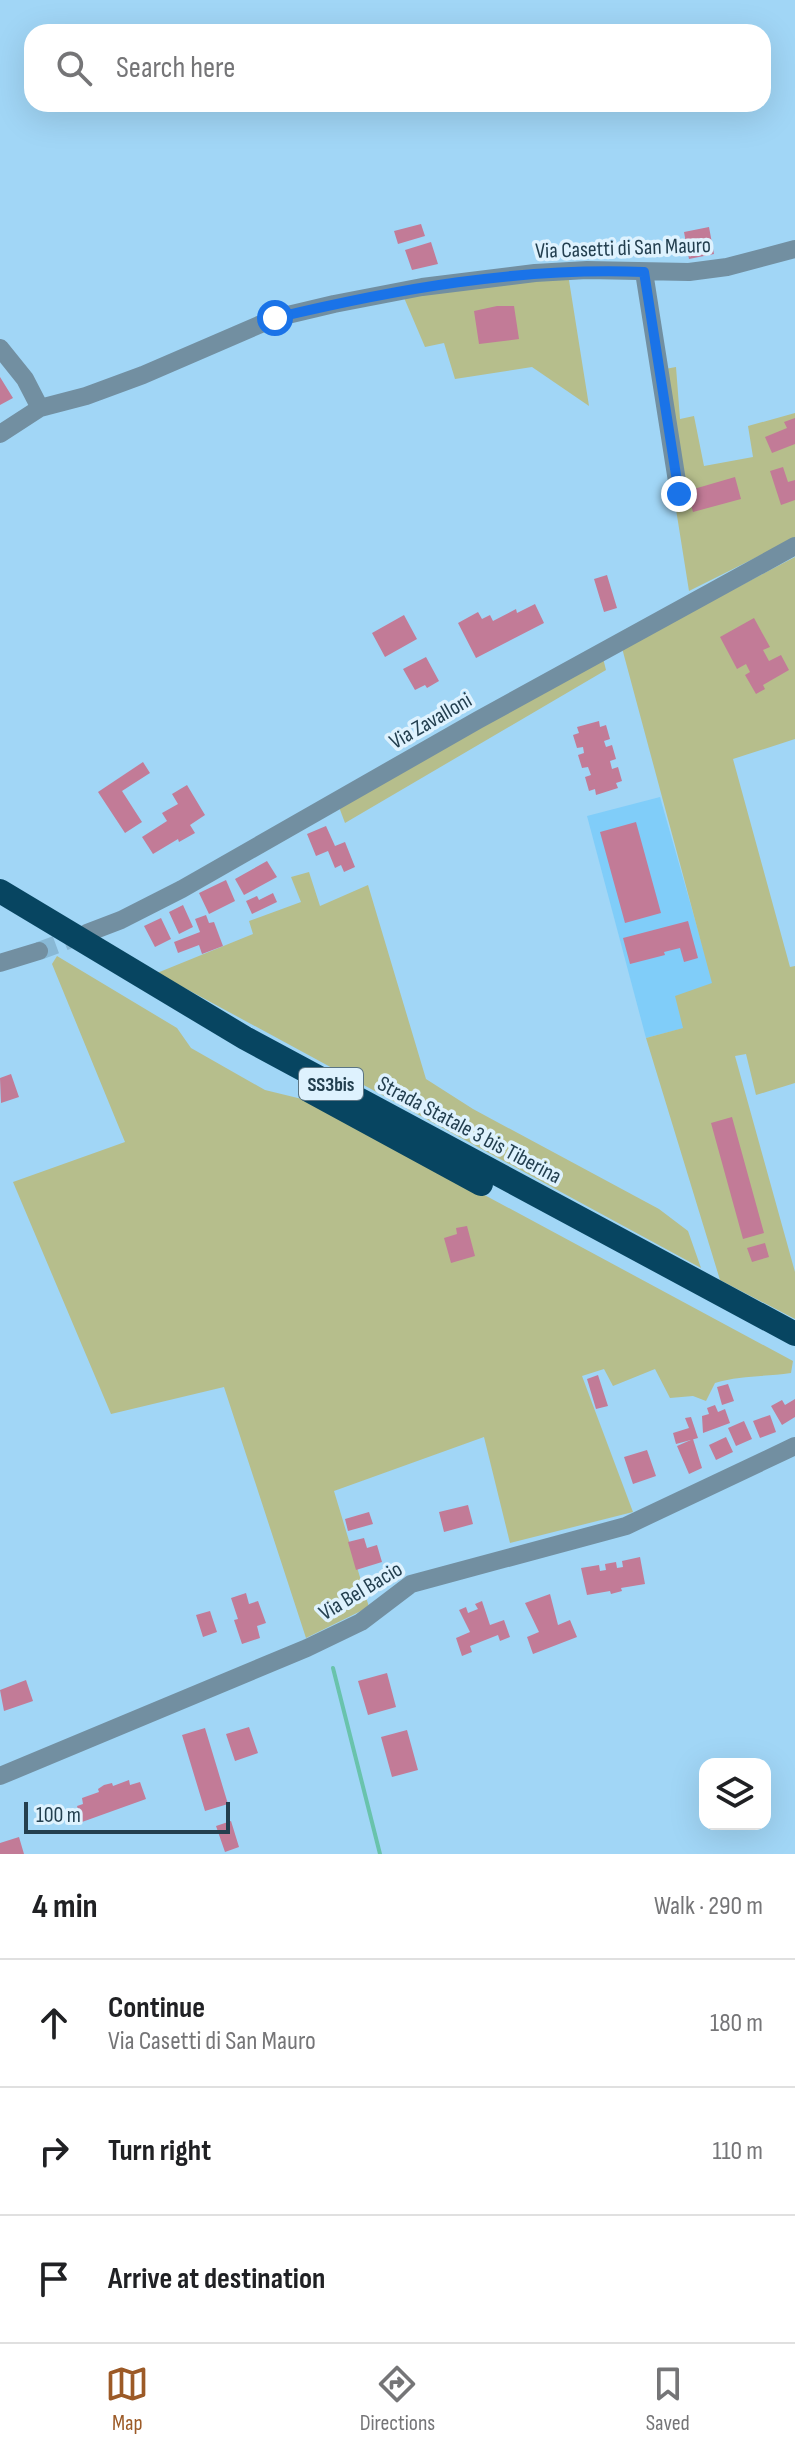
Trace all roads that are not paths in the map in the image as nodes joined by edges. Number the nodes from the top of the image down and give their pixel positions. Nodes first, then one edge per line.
1 (795, 249) edge
2 (644, 272) junction
3 (0, 348) edge
4 (40, 408) junction
5 (0, 434) edge
6 (679, 494) dead end
7 (795, 546) edge
8 (0, 891) edge
9 (0, 911) edge
10 (87, 933) tunnel mouth
11 (39, 951) tunnel mouth
12 (0, 963) edge
13 (665, 1273) junction
14 (795, 1334) edge
15 (795, 1352) edge
16 (795, 1446) edge
17 (0, 1776) edge

1 - 2 street, Via Casetti di San Mauro
2 - 4 street, Via Casetti di San Mauro
2 - 6 street
3 - 4 street
4 - 5 street, Via Casetti di San Mauro
7 - 10 street, Via Zavalloni
8 - 13 highway, Strada Statale 3 bis Tiberina / SS3bis
9 - 13 highway, Strada Statale 3 bis Tiberina / SS3bis
11 - 12 street
13 - 14 highway, Strada Statale 3 bis Tiberina / SS3bis
13 - 15 highway, Strada Statale 3 bis Tiberina / SS3bis
16 - 17 street, Via Bel Bacio

